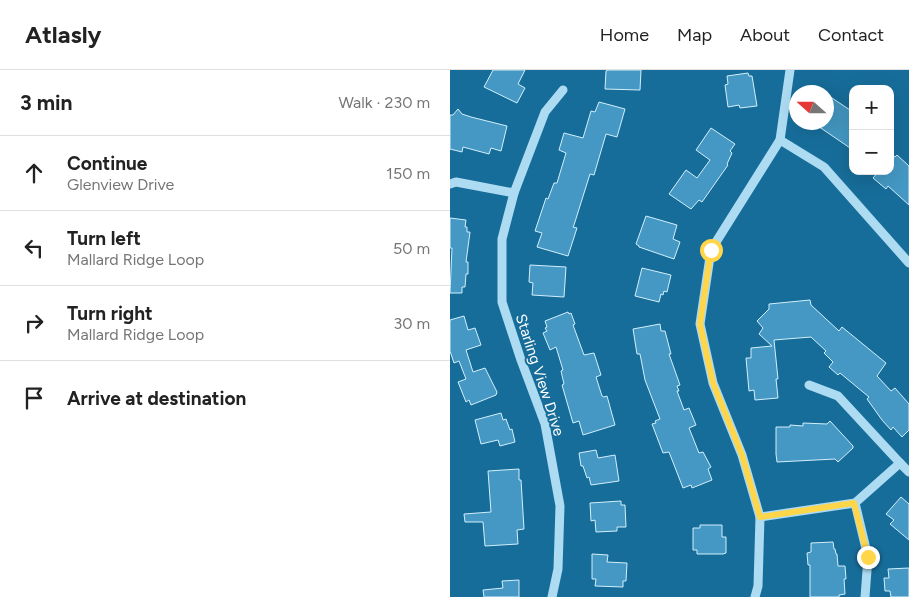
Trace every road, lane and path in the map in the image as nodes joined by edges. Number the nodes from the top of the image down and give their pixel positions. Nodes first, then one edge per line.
1 (790, 70) edge
2 (563, 90) dead end
3 (780, 140) junction
4 (450, 184) edge
5 (514, 193) junction
6 (909, 263) edge
7 (809, 385) dead end
8 (900, 464) junction
9 (909, 472) edge
10 (854, 503) junction
11 (760, 517) junction
12 (552, 597) edge
13 (755, 597) edge
14 (865, 597) edge

1 - 3 street
2 - 5 street, Starling View Drive
3 - 6 street
3 - 11 street
4 - 5 street
5 - 12 street, Starling View Drive
7 - 8 street
8 - 9 street
8 - 10 street
10 - 11 street
10 - 14 street
11 - 13 street

